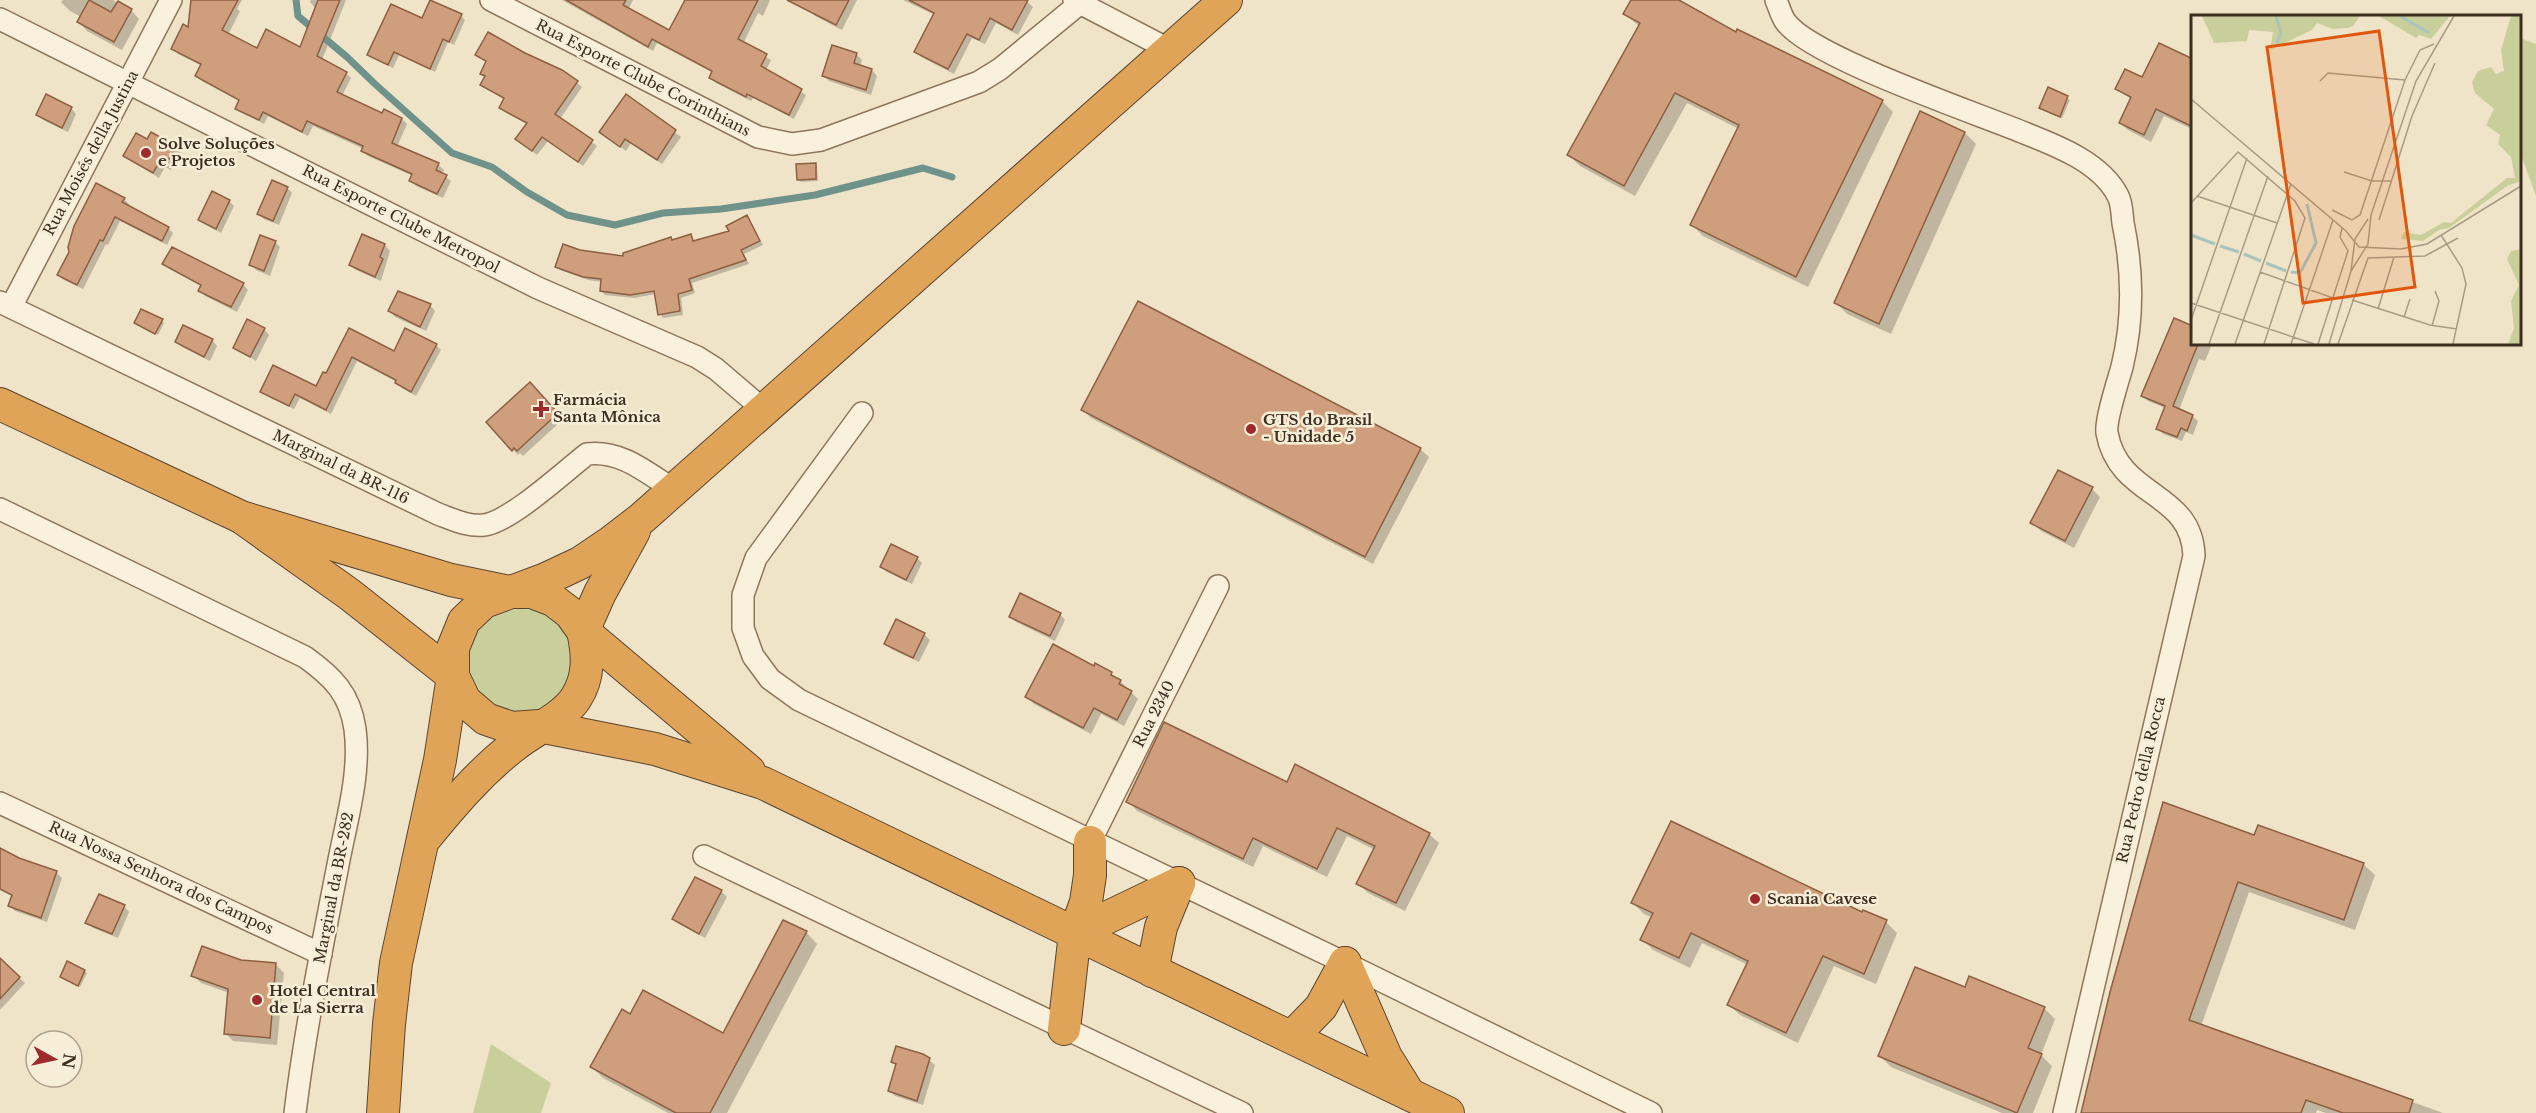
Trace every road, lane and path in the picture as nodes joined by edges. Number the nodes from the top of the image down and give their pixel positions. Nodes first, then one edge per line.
1 (171, 0) edge
2 (491, 0) edge
3 (1226, 0) edge
4 (1776, 0) edge
5 (1079, 1) edge
6 (0, 19) edge
7 (1170, 50) junction
8 (128, 83) junction
9 (5, 304) edge
10 (0, 404) edge
11 (764, 410) junction
12 (862, 413) dead end
13 (674, 490) junction
14 (0, 509) edge
15 (241, 518) junction
16 (641, 519) junction
17 (1218, 586) dead end
18 (510, 592) junction
19 (583, 631) junction
20 (453, 676) junction
21 (539, 726) junction
22 (763, 783) junction
23 (0, 803) edge
24 (422, 842) junction
25 (1090, 842) junction
26 (704, 856) dead end
27 (1179, 883) junction
28 (1075, 933) junction
29 (321, 954) junction
30 (1345, 963) junction
31 (1152, 971) junction
32 (1064, 1029) junction
33 (1292, 1037) junction
34 (1409, 1094) junction
35 (295, 1113) edge
36 (383, 1113) edge
37 (1242, 1113) edge
38 (1448, 1113) edge
39 (1651, 1113) edge
40 (2064, 1113) edge

1 - 8 street, Rua Moisés della Justina
2 - 5 street, Rua Esporte Clube Corinthians
3 - 7 highway
4 - 40 street, Rua Pedro della Rocca
5 - 7 street
6 - 8 street, Rua Esporte Clube Metropol
7 - 11 highway
8 - 9 street, Rua Moisés della Justina
8 - 11 street, Rua Esporte Clube Metropol
9 - 13 street, Marginal da BR-116
10 - 15 highway
11 - 13 highway
12 - 25 street
13 - 16 highway
14 - 29 street, Marginal da BR-282
15 - 18 highway
15 - 20 highway
16 - 18 highway
16 - 19 highway
17 - 25 street, Rua 2340
18 - 19 highway
18 - 20 highway
19 - 21 highway
19 - 22 highway
20 - 21 highway
20 - 24 highway
21 - 22 highway
21 - 24 highway
22 - 28 highway
23 - 29 street, Rua Nossa Senhora dos Campos
24 - 36 highway
25 - 27 street
25 - 28 highway
26 - 32 street
27 - 28 highway
27 - 30 street
27 - 31 highway
28 - 31 highway
28 - 32 highway
29 - 35 street, Marginal da BR-282
30 - 33 highway
30 - 34 highway
30 - 39 street
31 - 33 highway
32 - 37 street
33 - 34 highway
34 - 38 highway

